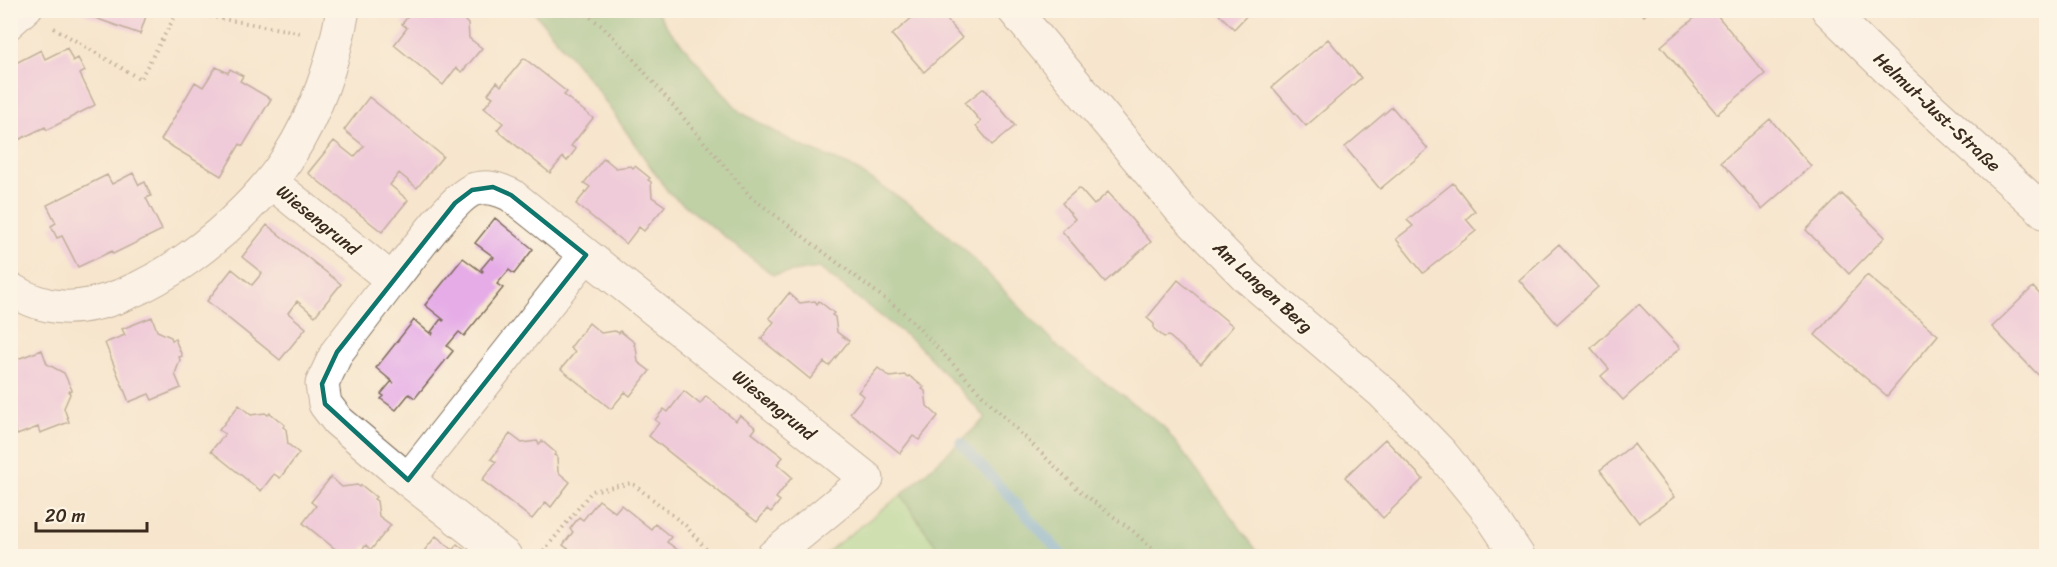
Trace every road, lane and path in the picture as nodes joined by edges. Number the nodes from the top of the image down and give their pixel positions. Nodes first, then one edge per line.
1 (581, 10) edge
2 (1014, 10) edge
3 (1828, 10) edge
4 (31, 12) edge
5 (341, 25) edge
6 (10, 30) edge
7 (271, 182) junction
8 (2046, 213) edge
9 (586, 255) junction
10 (393, 280) junction
11 (10, 289) edge
12 (408, 480) junction
13 (505, 556) edge
14 (539, 556) edge
15 (712, 556) edge
16 (773, 556) edge
17 (1160, 556) edge
18 (1518, 556) edge

1 - 17 path
2 - 18 street, Am Langen Berg
3 - 8 street, Helmut-Just-Straße
4 - 5 path
4 - 6 lane
5 - 7 street
7 - 10 street, Wiesengrund
7 - 11 street
9 - 10 street, Wiesengrund
9 - 12 street
9 - 16 street, Wiesengrund
10 - 12 street, Wiesengrund
12 - 13 street, Wiesengrund
14 - 15 path

